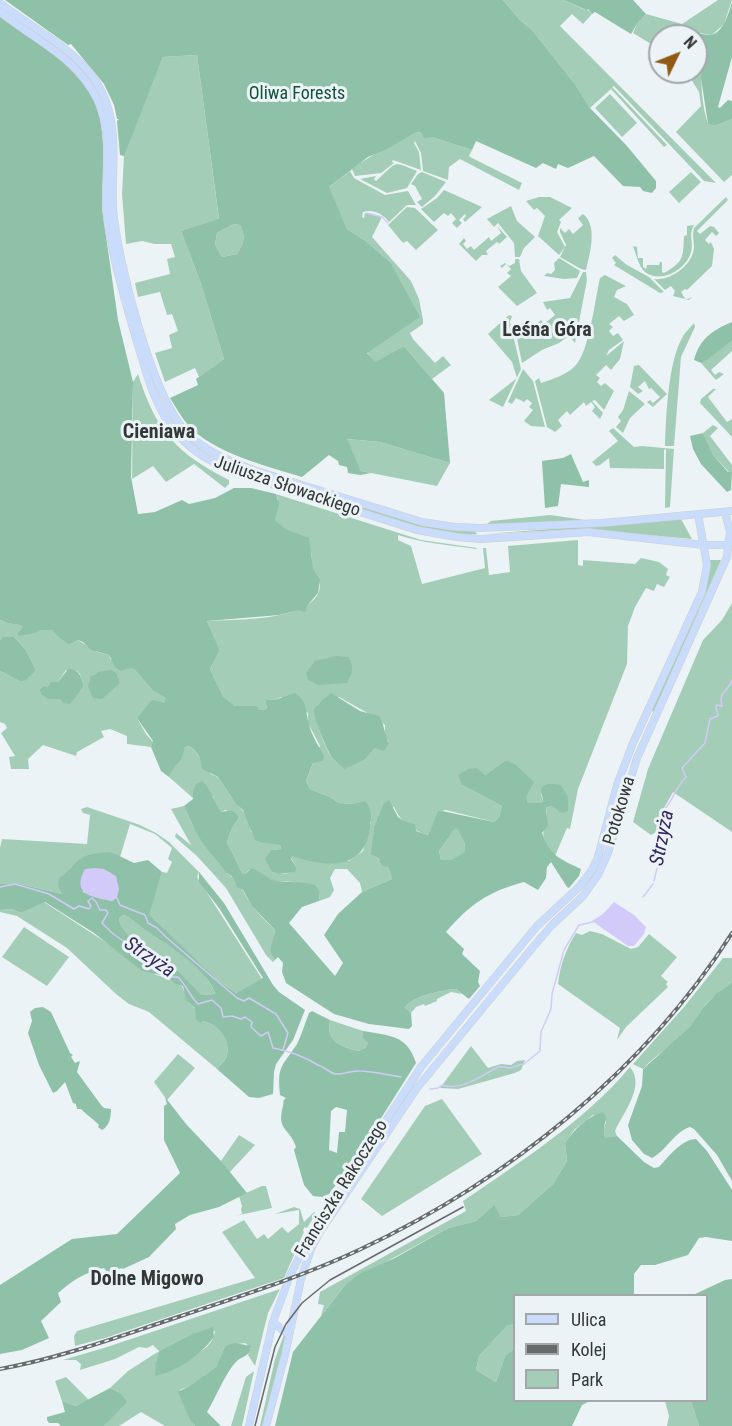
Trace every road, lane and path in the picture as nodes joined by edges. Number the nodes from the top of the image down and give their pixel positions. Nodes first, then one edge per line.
1 (0, 3) edge
2 (0, 12) edge
3 (728, 511) edge
4 (698, 514) junction
5 (704, 545) junction
6 (731, 545) edge
7 (646, 712) junction
8 (656, 717) junction
9 (571, 895) junction
10 (578, 902) junction
11 (479, 996) junction
12 (487, 1003) junction
13 (446, 1037) joint
14 (454, 1042) joint
15 (273, 1322) junction
16 (290, 1332) junction
17 (249, 1426) edge
18 (266, 1426) edge

1 - 4 main road, Juliusza Słowackiego
2 - 5 main road, Juliusza Słowackiego
3 - 4 main road, Juliusza Słowackiego
3 - 6 main road
4 - 5 main road, Potokowa
5 - 6 main road, Juliusza Słowackiego
5 - 7 main road, Potokowa
6 - 8 main road, Potokowa
7 - 8 main road
7 - 9 main road, Potokowa
8 - 10 main road, Potokowa
9 - 10 main road
9 - 11 main road, Potokowa
10 - 12 main road, Potokowa
11 - 12 main road
11 - 13 main road, Potokowa
12 - 14 main road, Potokowa
13 - 15 main road, Franciszka Rakoczego
14 - 16 main road, Franciszka Rakoczego
15 - 16 main road
15 - 17 main road, Franciszka Rakoczego
16 - 18 main road, Franciszka Rakoczego

